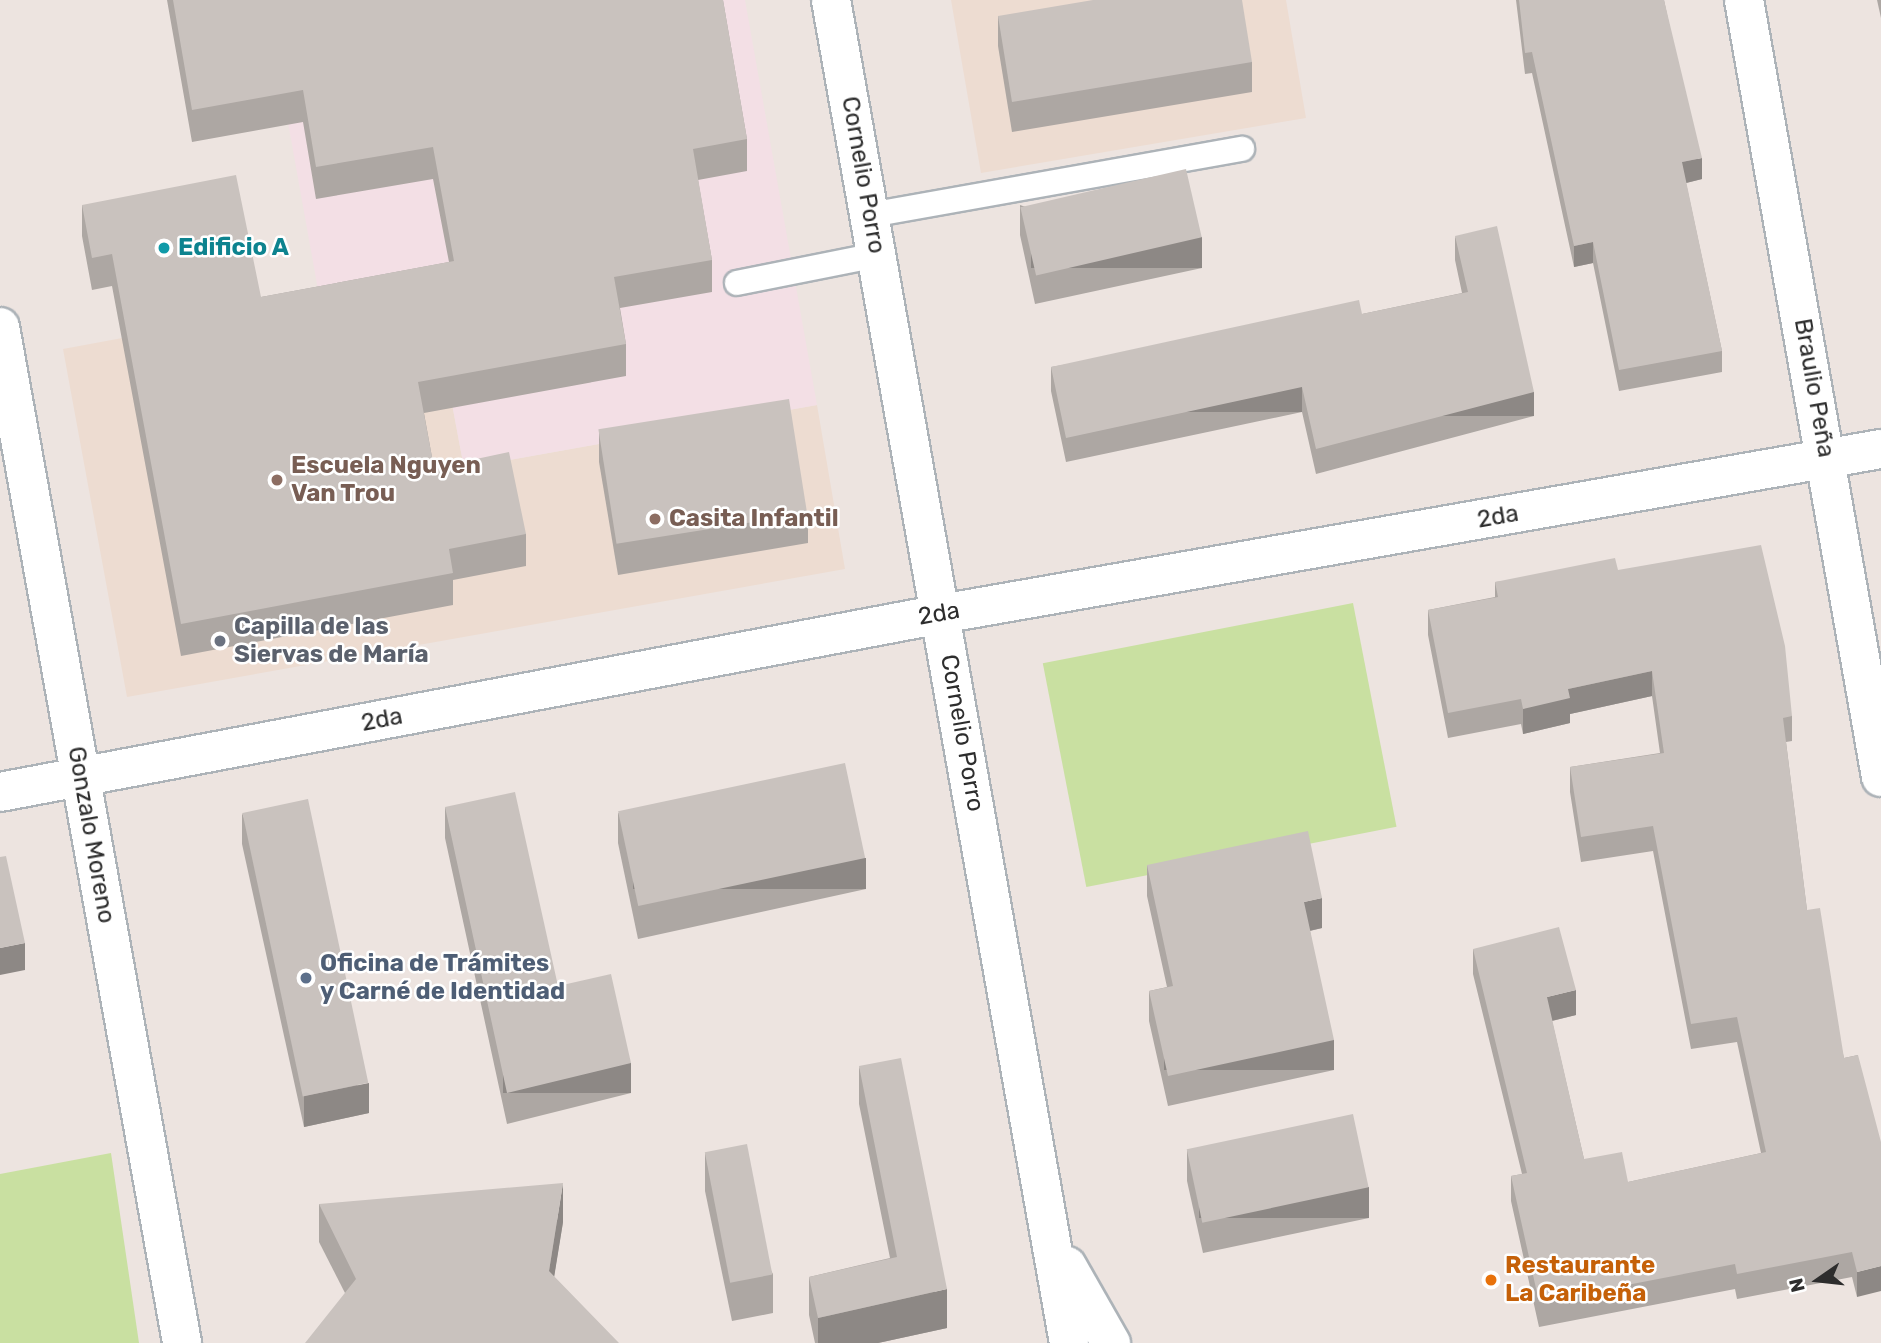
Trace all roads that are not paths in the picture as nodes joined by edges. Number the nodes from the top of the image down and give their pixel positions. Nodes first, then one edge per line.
1 (831, 0) edge
2 (1744, 0) edge
3 (1242, 149) dead end
4 (870, 215) junction
5 (877, 256) junction
6 (737, 283) dead end
7 (0, 327) edge
8 (1881, 449) edge
9 (1826, 460) junction
10 (940, 614) junction
11 (1881, 777) edge
12 (80, 778) junction
13 (0, 792) edge
14 (1053, 1241) junction
15 (182, 1343) edge
16 (1069, 1343) edge
17 (1111, 1343) edge

1 - 4 street, Cornelio Porro
2 - 9 street, Braulio Peña
3 - 4 lane
4 - 5 street, Cornelio Porro
5 - 6 lane
5 - 10 street, Cornelio Porro
7 - 12 street, Gonzalo Moreno
8 - 9 street, 2da
9 - 10 street, 2da
9 - 11 street, Braulio Peña
10 - 12 street, 2da
10 - 14 street, Cornelio Porro
12 - 13 street, 2da
12 - 15 street, Gonzalo Moreno
14 - 16 street, Cornelio Porro
14 - 17 street

